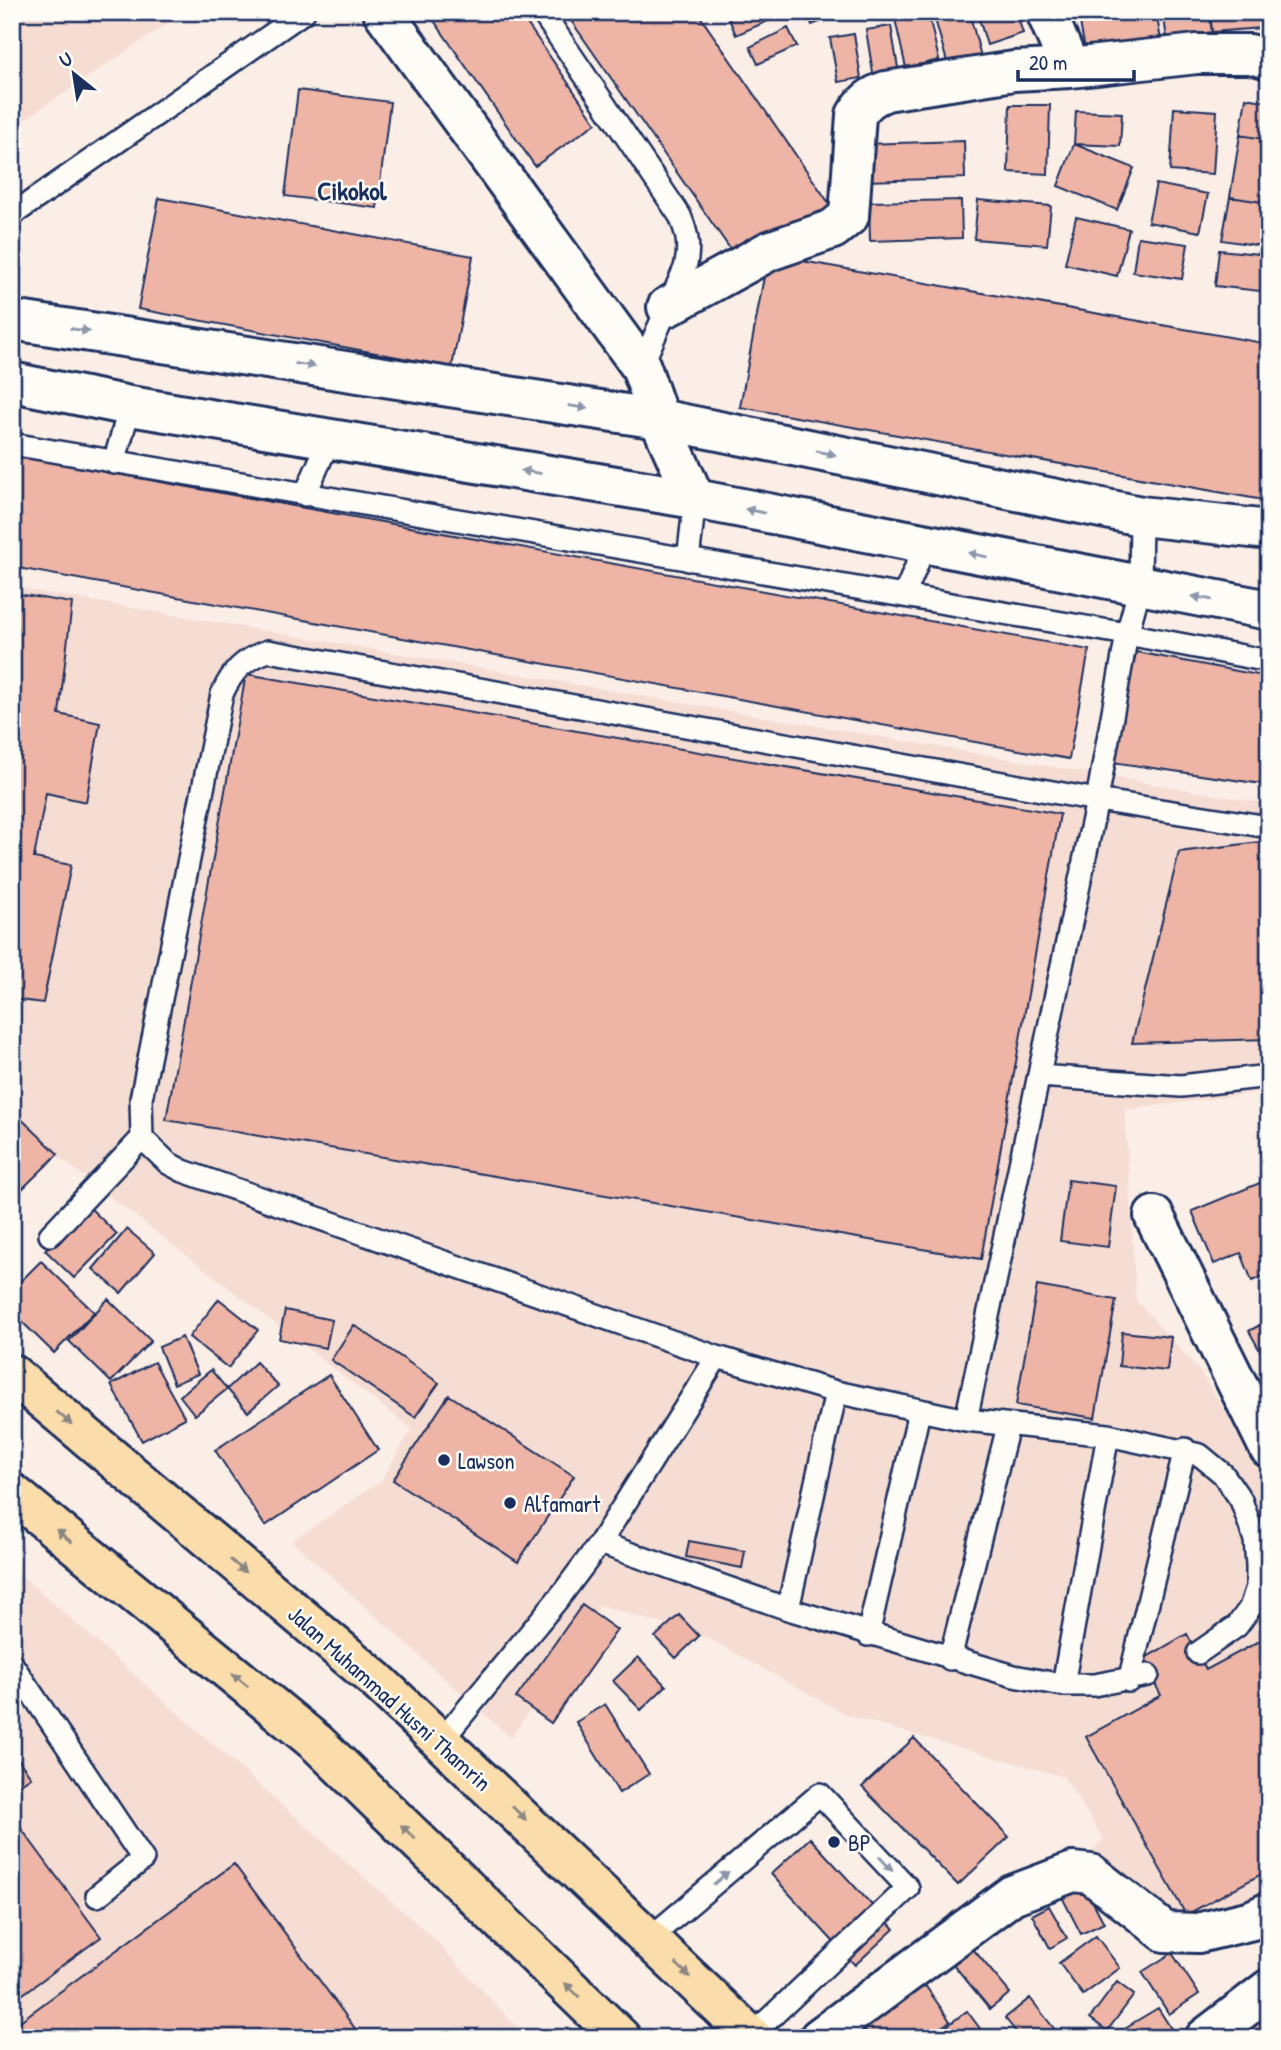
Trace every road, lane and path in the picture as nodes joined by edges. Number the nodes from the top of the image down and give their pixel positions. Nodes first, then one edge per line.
1 (304, 12) edge
2 (383, 12) edge
3 (542, 12) edge
4 (1046, 12) edge
5 (1269, 59) edge
6 (1070, 68) junction
7 (12, 215) edge
8 (667, 307) junction
9 (12, 320) edge
10 (641, 367) junction
11 (12, 382) edge
12 (131, 406) junction
13 (659, 419) junction
14 (330, 438) junction
15 (12, 444) edge
16 (114, 463) junction
17 (305, 495) junction
18 (695, 499) junction
19 (1141, 516) junction
20 (1269, 530) edge
21 (925, 545) junction
22 (688, 560) junction
23 (1140, 587) junction
24 (904, 596) junction
25 (1269, 610) edge
26 (1127, 634) junction
27 (1269, 661) edge
28 (1097, 800) junction
29 (1269, 827) edge
30 (1039, 1076) junction
31 (1269, 1076) edge
32 (142, 1138) junction
33 (1154, 1216) dead end
34 (51, 1235) dead end
35 (717, 1357) junction
36 (12, 1374) edge
37 (836, 1392) junction
38 (919, 1412) junction
39 (966, 1420) junction
40 (1008, 1426) junction
41 (1108, 1435) junction
42 (1269, 1448) edge
43 (1185, 1449) junction
44 (12, 1493) edge
45 (600, 1543) junction
46 (788, 1609) junction
47 (868, 1634) junction
48 (1198, 1653) dead end
49 (950, 1659) junction
50 (12, 1664) edge
51 (1063, 1685) junction
52 (442, 1740) junction
53 (97, 1896) dead end
54 (1269, 1912) edge
55 (650, 1938) junction
56 (1269, 1989) edge
57 (752, 2037) edge
58 (621, 2038) edge
59 (819, 2038) edge
60 (1205, 2038) edge

1 - 7 lane
2 - 10 street
3 - 8 lane
4 - 6 street
5 - 6 street
6 - 8 street
8 - 10 lane
9 -> 13 street
10 - 13 street
11 - 12 street
12 - 14 street
12 - 16 lane
13 - 18 street
13 -> 19 street
14 - 17 lane
18 -> 14 street
15 - 16 lane
16 - 17 lane
17 - 22 lane
21 -> 18 street
18 - 22 lane
19 - 20 street
19 - 23 lane
23 -> 21 street
21 - 24 lane
22 - 24 lane
25 -> 23 street
23 - 26 lane
24 - 26 lane
26 - 27 lane
26 - 28 lane
28 - 29 lane
28 - 30 lane
28 - 32 lane
30 - 31 lane
30 - 39 lane
32 - 34 lane
32 - 35 lane
33 - 42 street
35 - 37 lane
35 - 45 lane
36 -> 52 main road, Jalan Muhammad Husni Thamrin
37 - 38 lane
37 - 46 lane
38 - 39 lane
38 - 47 lane
39 - 40 lane
40 - 41 lane
40 - 49 lane
41 - 43 lane
41 - 51 lane
43 - 48 lane
43 - 51 lane
58 -> 44 main road
45 - 46 lane
45 - 52 lane
46 - 47 lane
47 - 49 lane
49 - 51 lane
50 - 53 lane
52 -> 55 main road, Jalan Muhammad Husni Thamrin
54 - 59 street
55 -> 57 main road, Jalan Muhammad Husni Thamrin
55 -> 57 lane
56 - 60 street

